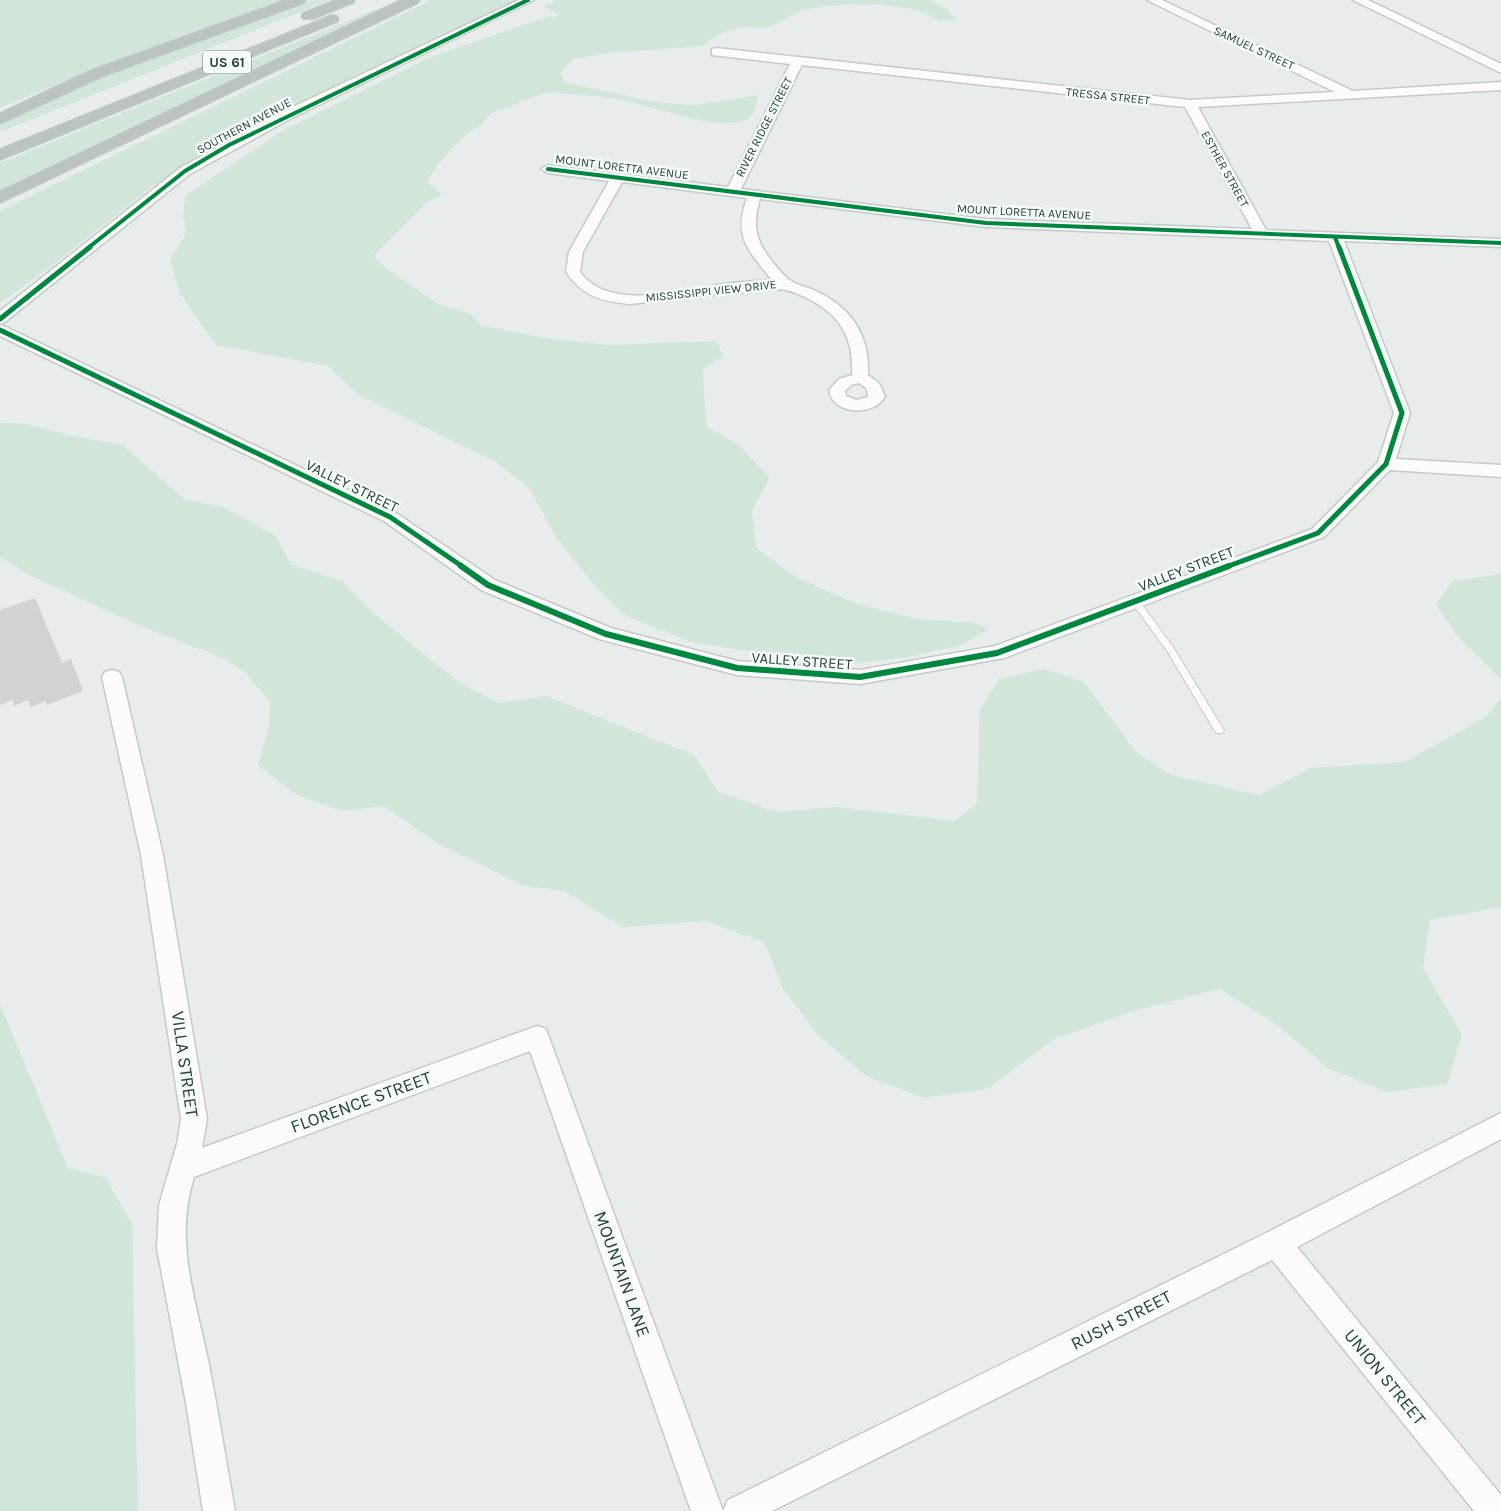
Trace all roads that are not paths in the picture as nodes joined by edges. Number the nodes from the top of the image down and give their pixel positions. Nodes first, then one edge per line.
1 (299, 0) edge
2 (348, 0) edge
3 (380, 0) edge
4 (413, 0) edge
5 (528, 0) edge
6 (1153, 0) edge
7 (1358, 0) edge
8 (716, 52) dead end
9 (797, 62) junction
10 (1501, 69) edge
11 (1501, 86) edge
12 (1355, 96) junction
13 (1190, 104) junction
14 (0, 119) edge
15 (0, 140) edge
16 (0, 155) edge
17 (548, 169) dead end
18 (618, 178) junction
19 (732, 192) junction
20 (755, 195) junction
21 (0, 198) edge
22 (1261, 233) junction
23 (1335, 237) junction
24 (1501, 243) edge
25 (783, 284) junction
26 (0, 319) edge
27 (0, 330) edge
28 (860, 378) dead end
29 (1386, 464) junction
30 (1501, 471) edge
31 (1135, 601) junction
32 (112, 677) dead end
33 (1219, 730) dead end
34 (537, 1038) joint
35 (1501, 1125) edge
36 (185, 1167) junction
37 (1276, 1243) junction
38 (219, 1511) edge
39 (707, 1511) edge
40 (739, 1511) edge
41 (1494, 1511) edge

1 - 14 highway
2 - 15 highway, US 61
3 - 16 highway, US 61
4 - 21 highway
5 - 26 street, SOUTHERN AVENUE
6 - 12 street, SAMUEL STREET
7 - 10 street
8 - 9 street, TRESSA STREET
9 - 13 street, TRESSA STREET
9 - 19 street, RIVER RIDGE STREET
11 - 12 street, TRESSA STREET
12 - 13 street, TRESSA STREET
13 - 22 street, ESTHER STREET
17 - 18 street, MOUNT LORETTA AVENUE
18 - 19 street, MOUNT LORETTA AVENUE
18 - 25 street, MISSISSIPPI VIEW DRIVE
19 - 20 street, MOUNT LORETTA AVENUE
20 - 22 street, MOUNT LORETTA AVENUE
20 - 25 street, RIVER RIDGE STREET
22 - 23 street, MOUNT LORETTA AVENUE
23 - 24 street, MOUNT LORETTA AVENUE
23 - 29 street, VALLEY STREET
25 - 28 street, RIVER RIDGE STREET
27 - 31 street, VALLEY STREET
29 - 30 street
29 - 31 street, VALLEY STREET
31 - 33 lane
32 - 36 street, VILLA STREET
34 - 36 street, FLORENCE STREET
34 - 39 street, MOUNTAIN LANE
35 - 37 street, RUSH STREET
36 - 38 street, VILLA STREET
37 - 40 street, RUSH STREET
37 - 41 street, UNION STREET

